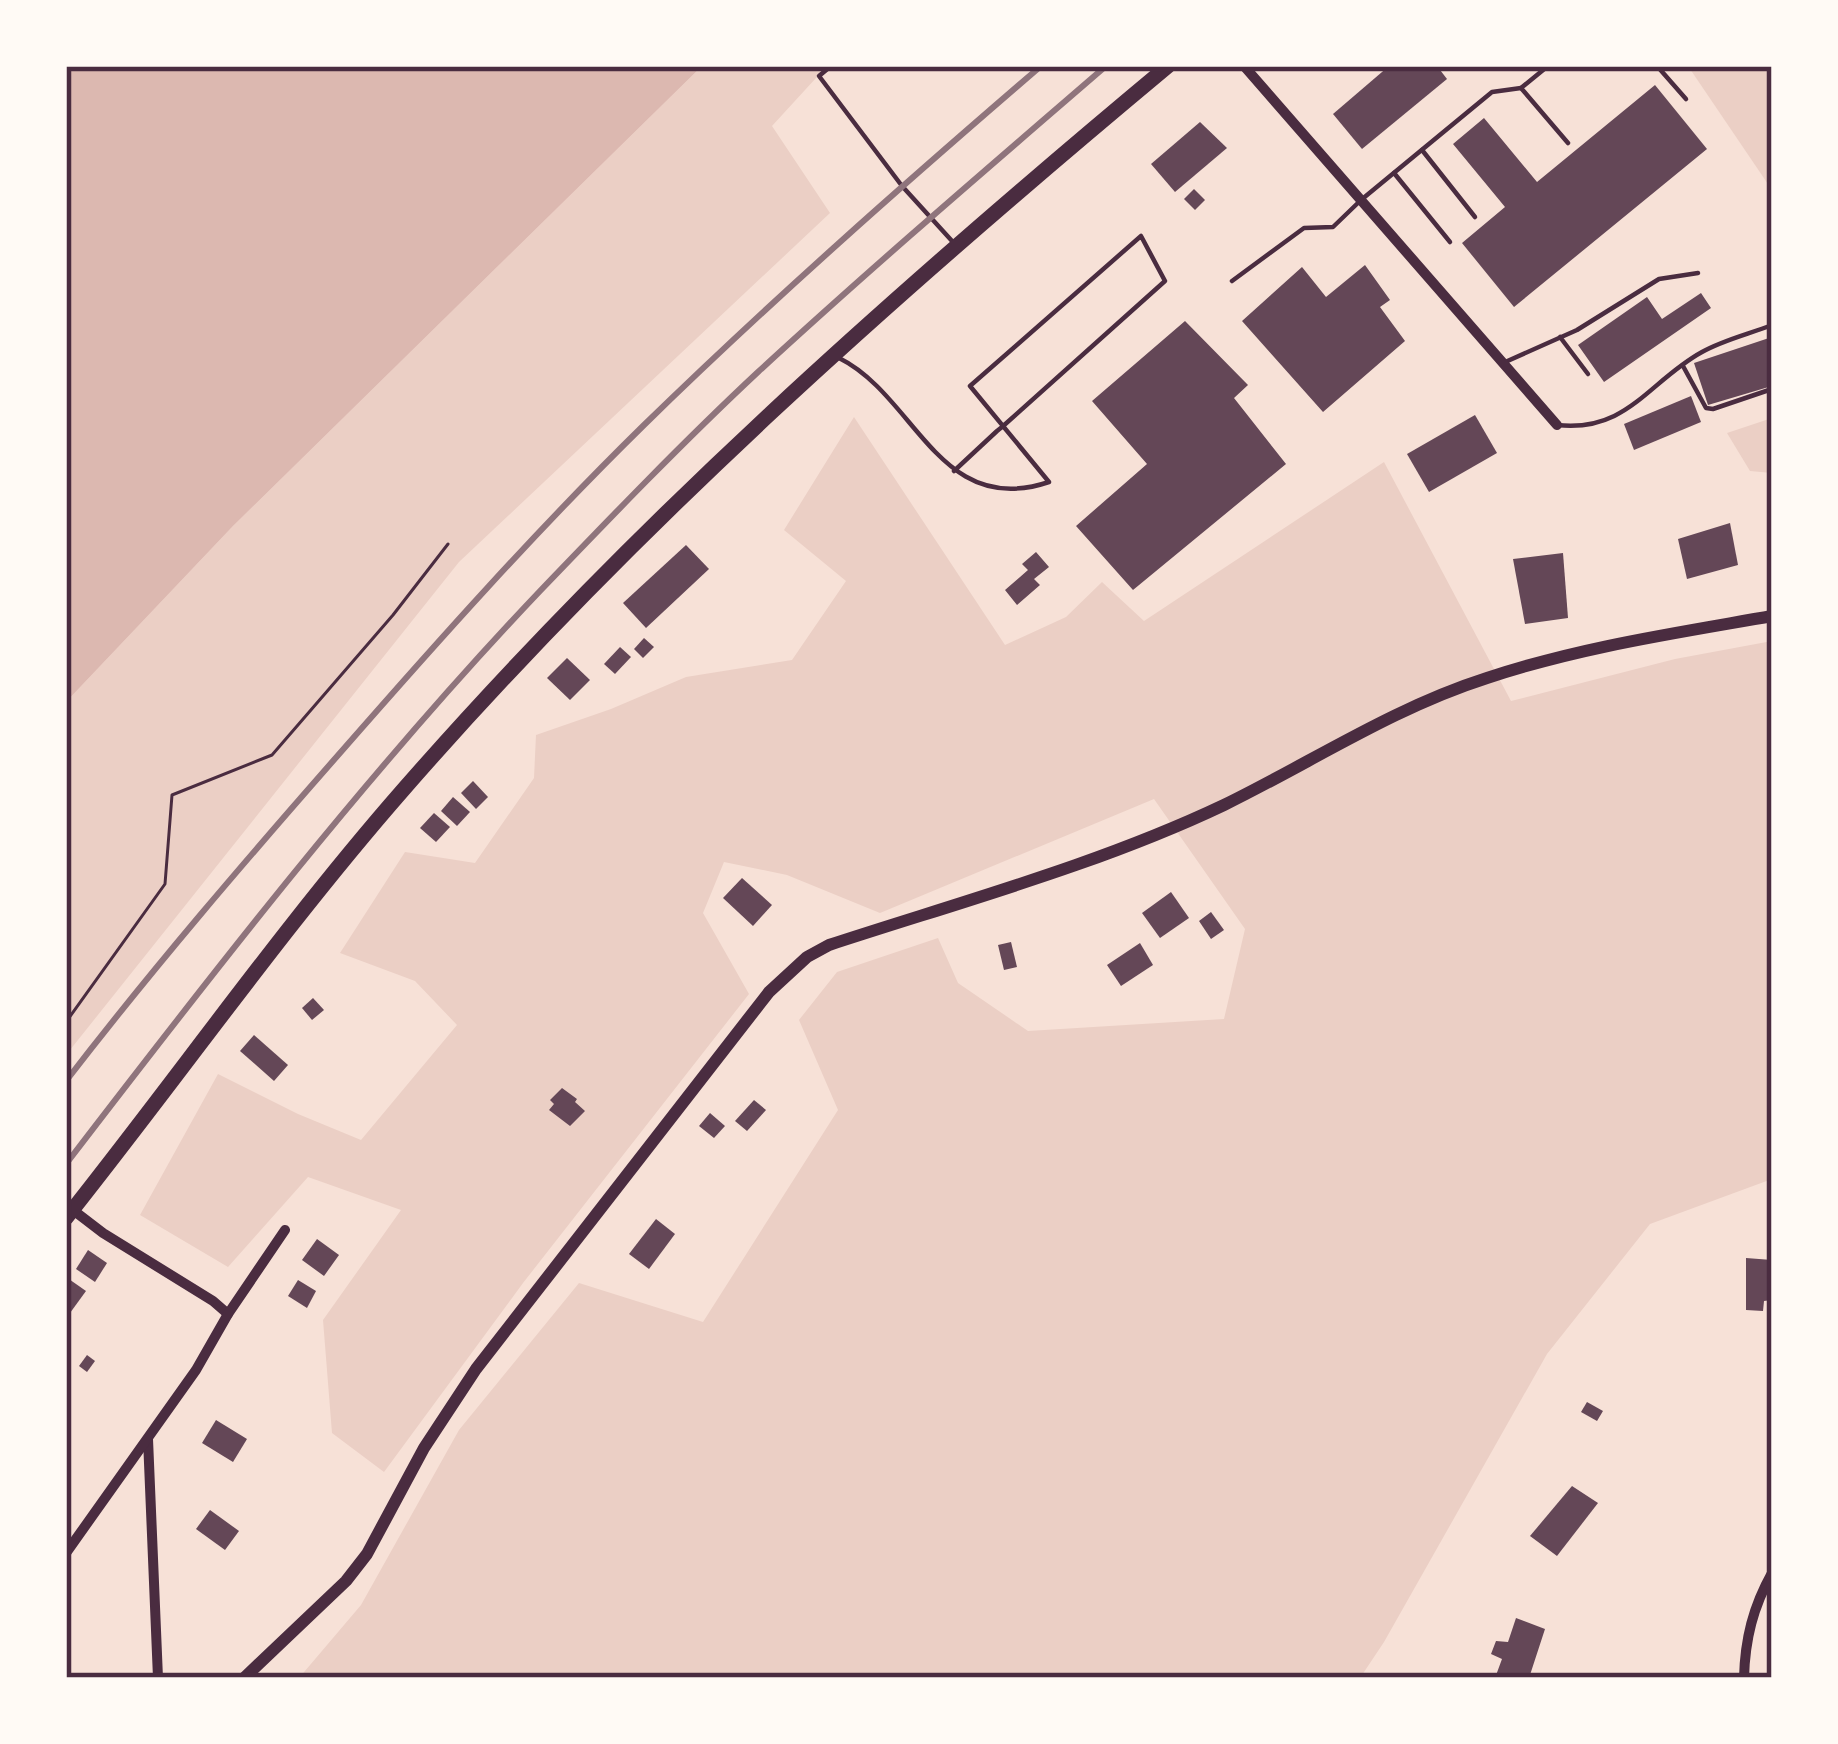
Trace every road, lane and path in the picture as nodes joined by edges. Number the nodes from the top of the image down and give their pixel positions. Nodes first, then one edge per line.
1 (831, 66) edge
2 (1168, 66) edge
3 (1244, 66) edge
4 (1548, 66) edge
5 (1657, 66) edge
6 (1521, 88) junction
7 (1686, 100) dead end
8 (1568, 143) dead end
9 (1422, 150) junction
10 (1394, 173) junction
11 (1361, 200) junction
12 (1475, 217) dead end
13 (1450, 242) dead end
14 (956, 245) junction
15 (1698, 273) dead end
16 (1232, 281) dead end
17 (1772, 325) edge
18 (1560, 337) junction
19 (834, 356) junction
20 (1503, 363) junction
21 (1683, 366) junction
22 (1588, 374) dead end
23 (1772, 389) edge
24 (1557, 425) joint
25 (1002, 427) junction
26 (954, 471) junction
27 (448, 544) dead end
28 (1772, 616) edge
29 (66, 1022) edge
30 (69, 1214) edge
31 (285, 1230) dead end
32 (229, 1314) junction
33 (148, 1439) junction
34 (66, 1553) edge
35 (1772, 1573) edge
36 (158, 1678) edge
37 (244, 1678) edge
38 (1744, 1678) edge

1 - 14 lane
2 - 14 main road
3 - 11 street
4 - 6 lane
5 - 7 lane
6 - 8 lane
6 - 9 lane
9 - 10 lane
9 - 12 lane
10 - 11 lane
10 - 13 lane
11 - 16 lane
11 - 20 street
14 - 19 main road
15 - 18 lane
17 - 21 lane
18 - 20 lane
18 - 22 lane
19 - 26 lane
19 - 30 main road
20 - 24 street
21 - 23 lane
21 - 24 lane
25 - 25 lane
25 - 26 lane
25 - 26 lane
27 - 29 path
28 - 37 street
30 - 32 street
31 - 32 street
32 - 33 street
33 - 34 street
33 - 36 street
35 - 38 street

